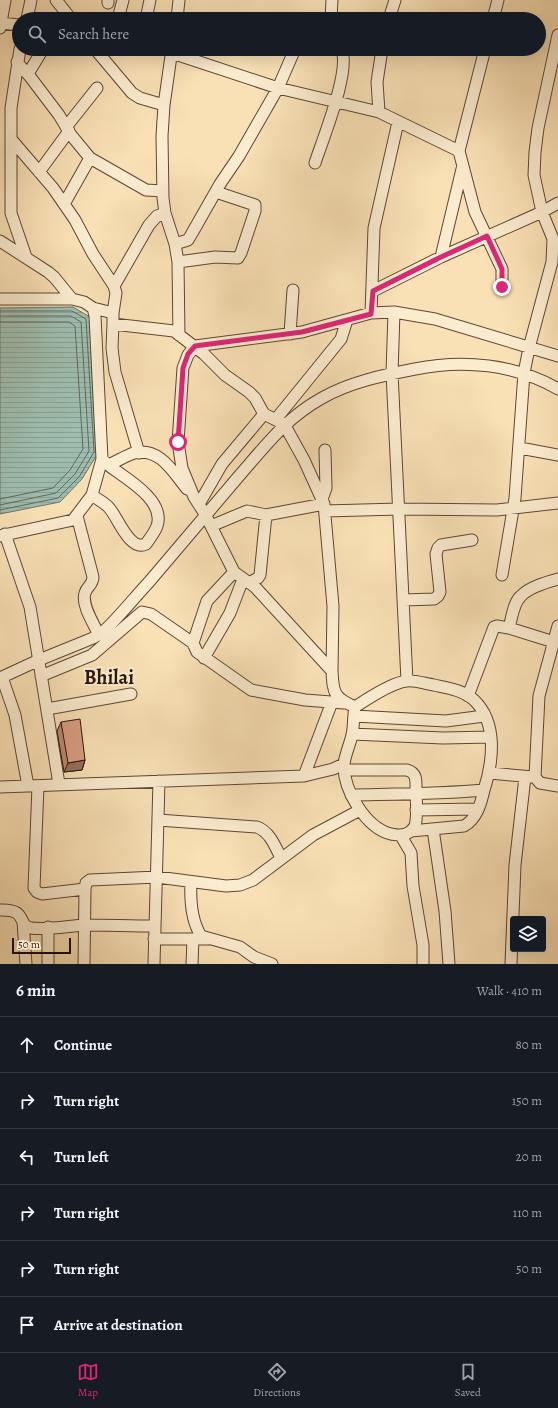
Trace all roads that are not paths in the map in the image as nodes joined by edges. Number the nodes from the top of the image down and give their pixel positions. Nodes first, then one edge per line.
1 (5, 0) edge
2 (31, 0) edge
3 (56, 0) edge
4 (123, 0) edge
5 (150, 0) edge
6 (180, 0) edge
7 (332, 0) edge
8 (395, 0) edge
9 (498, 0) edge
10 (28, 12) edge
11 (63, 12) edge
12 (120, 12) edge
13 (147, 12) edge
14 (178, 12) edge
15 (331, 12) edge
16 (391, 12) edge
17 (495, 12) edge
18 (0, 24) edge
19 (12, 25) edge
20 (558, 34) edge
21 (18, 56) edge
22 (39, 56) edge
23 (101, 56) edge
24 (171, 56) edge
25 (186, 56) edge
26 (292, 56) edge
27 (344, 56) edge
28 (381, 56) edge
29 (483, 56) edge
30 (17, 62) junction
31 (28, 74) junction
32 (97, 88) dead end
33 (278, 88) junction
34 (336, 101) junction
35 (164, 105) junction
36 (378, 112) junction
37 (398, 122) junction
38 (68, 129) junction
39 (11, 139) junction
40 (459, 152) junction
41 (90, 158) junction
42 (315, 164) dead end
43 (462, 168) junction
44 (39, 172) junction
45 (163, 191) junction
46 (216, 192) junction
47 (558, 203) edge
48 (64, 204) junction
49 (542, 212) junction
50 (165, 213) junction
51 (487, 236) junction
52 (0, 241) edge
53 (175, 244) junction
54 (441, 257) junction
55 (26, 258) junction
56 (178, 262) junction
57 (114, 286) junction
58 (502, 287) dead end
59 (293, 290) dead end
60 (373, 291) junction
61 (0, 299) edge
62 (72, 299) junction
63 (93, 308) junction
64 (394, 312) junction
65 (371, 314) junction
66 (113, 319) junction
67 (347, 320) junction
68 (290, 334) junction
69 (179, 335) junction
70 (195, 346) junction
71 (529, 348) junction
72 (558, 356) edge
73 (392, 373) junction
74 (524, 373) junction
75 (558, 390) edge
76 (264, 414) junction
77 (280, 422) junction
78 (520, 448) junction
79 (325, 450) dead end
80 (140, 453) junction
81 (558, 455) edge
82 (105, 462) junction
83 (92, 496) junction
84 (558, 503) edge
85 (200, 505) junction
86 (324, 505) junction
87 (514, 507) junction
88 (399, 509) junction
89 (266, 514) junction
90 (77, 516) junction
91 (211, 526) junction
92 (2, 535) edge
93 (472, 540) dead end
94 (234, 572) junction
95 (502, 575) dead end
96 (558, 579) edge
97 (246, 581) junction
98 (403, 600) junction
99 (558, 626) edge
100 (509, 628) junction
101 (99, 635) junction
102 (193, 643) junction
103 (554, 649) edge
104 (204, 658) junction
105 (39, 660) junction
106 (332, 671) junction
107 (42, 676) junction
108 (1, 678) edge
109 (407, 681) junction
110 (131, 694) dead end
111 (468, 696) junction
112 (332, 702) junction
113 (344, 703) junction
114 (47, 709) junction
115 (354, 712) junction
116 (484, 716) junction
117 (352, 734) junction
118 (491, 737) junction
119 (345, 767) junction
120 (490, 773) junction
121 (304, 776) junction
122 (530, 777) junction
123 (159, 780) junction
124 (59, 784) junction
125 (33, 786) junction
126 (558, 786) edge
127 (0, 787) edge
128 (484, 790) junction
129 (416, 794) junction
130 (351, 795) junction
131 (478, 809) junction
132 (360, 810) junction
133 (416, 810) junction
134 (158, 820) junction
135 (433, 829) junction
136 (406, 834) junction
137 (281, 858) junction
138 (157, 877) junction
139 (191, 882) junction
140 (85, 889) junction
141 (0, 910) edge
142 (23, 922) junction
143 (85, 925) junction
144 (154, 926) junction
145 (48, 927) junction
146 (154, 939) junction
147 (193, 939) junction
148 (208, 939) junction
149 (26, 964) edge
150 (48, 964) edge
151 (84, 964) edge
152 (154, 964) edge
153 (192, 964) edge
154 (272, 964) edge
155 (423, 964) edge
156 (448, 964) edge
157 (511, 964) edge

1 - 18 street
2 - 10 street
3 - 11 street
4 - 12 street
5 - 13 street
6 - 14 street
7 - 15 street
8 - 16 street
9 - 17 street
18 - 19 street
20 - 49 street
21 - 30 street
22 - 31 street
23 - 35 street
24 - 35 street
25 - 33 street
26 - 33 street
27 - 34 street
28 - 36 street
29 - 40 street
30 - 31 street
30 - 39 street
31 - 38 street
32 - 38 street
33 - 34 street
33 - 46 street
34 - 36 street
34 - 42 street
35 - 45 street
36 - 37 street
37 - 40 street
37 - 60 street
38 - 41 street
38 - 44 street
39 - 44 street
39 - 55 street
40 - 43 street
41 - 45 street
41 - 48 street
43 - 51 street
43 - 54 street
44 - 48 street
45 - 50 street
46 - 53 street
46 - 56 street
47 - 49 street
48 - 57 street
49 - 51 street
49 - 71 street
50 - 53 street
50 - 57 street
51 - 54 street
51 - 58 street
52 - 55 street
53 - 56 street
54 - 60 street
55 - 62 street
56 - 69 street
57 - 66 street
59 - 68 street
60 - 65 street
61 - 62 street
62 - 63 street
63 - 66 street
63 - 82 street
64 - 65 street
64 - 71 street
64 - 73 street
65 - 67 street
66 - 69 street
66 - 80 street
67 - 68 street
67 - 77 street
68 - 70 street
69 - 70 street
70 - 76 street
70 - 85 street
71 - 72 street
71 - 74 street
73 - 74 street
73 - 77 street
73 - 88 street
74 - 75 street
74 - 78 street
76 - 77 street
76 - 85 street
77 - 85 street
77 - 86 street
78 - 81 street
78 - 87 street
79 - 86 street
80 - 82 street
80 - 85 street
82 - 83 street
82 - 83 street
83 - 90 street
84 - 87 street
85 - 91 street
85 - 101 street
86 - 88 street
86 - 89 street
86 - 106 street
87 - 88 street
87 - 95 street
88 - 98 street
89 - 91 street
89 - 97 street
90 - 92 street
90 - 101 street
91 - 94 street
92 - 105 street
93 - 98 street
94 - 97 street
94 - 102 street
96 - 100 street
97 - 104 street
97 - 106 street
98 - 109 street
99 - 103 street
100 - 103 street
100 - 111 street
101 - 105 street
102 - 104 street
102 - 107 street
103 - 122 street
104 - 112 street
105 - 107 street
105 - 108 street
106 - 113 street
107 - 114 street
108 - 125 street
109 - 111 street
109 - 115 street
110 - 114 street
111 - 116 street
112 - 113 street
112 - 121 street
113 - 115 street
114 - 124 street
115 - 116 street
115 - 117 street
116 - 118 street
117 - 118 street
117 - 119 street
118 - 120 street
119 - 121 street
119 - 129 street
119 - 130 street
120 - 122 street
120 - 128 street
121 - 123 street
122 - 126 street
122 - 157 street
123 - 124 street
123 - 134 street
124 - 125 street
125 - 127 street
125 - 140 street
128 - 129 street
128 - 131 street
129 - 130 street
129 - 133 street
130 - 132 street
131 - 133 street
131 - 135 street
132 - 136 street
132 - 137 street
133 - 136 street
134 - 137 street
134 - 138 street
135 - 136 street
135 - 156 street
136 - 155 street
137 - 139 street
138 - 139 street
138 - 140 street
138 - 144 street
139 - 148 street
140 - 143 street
141 - 142 street
142 - 145 street
142 - 149 street
143 - 144 street
143 - 145 street
143 - 151 street
144 - 146 street
145 - 150 street
146 - 147 street
146 - 152 street
147 - 148 street
147 - 153 street
148 - 154 street

